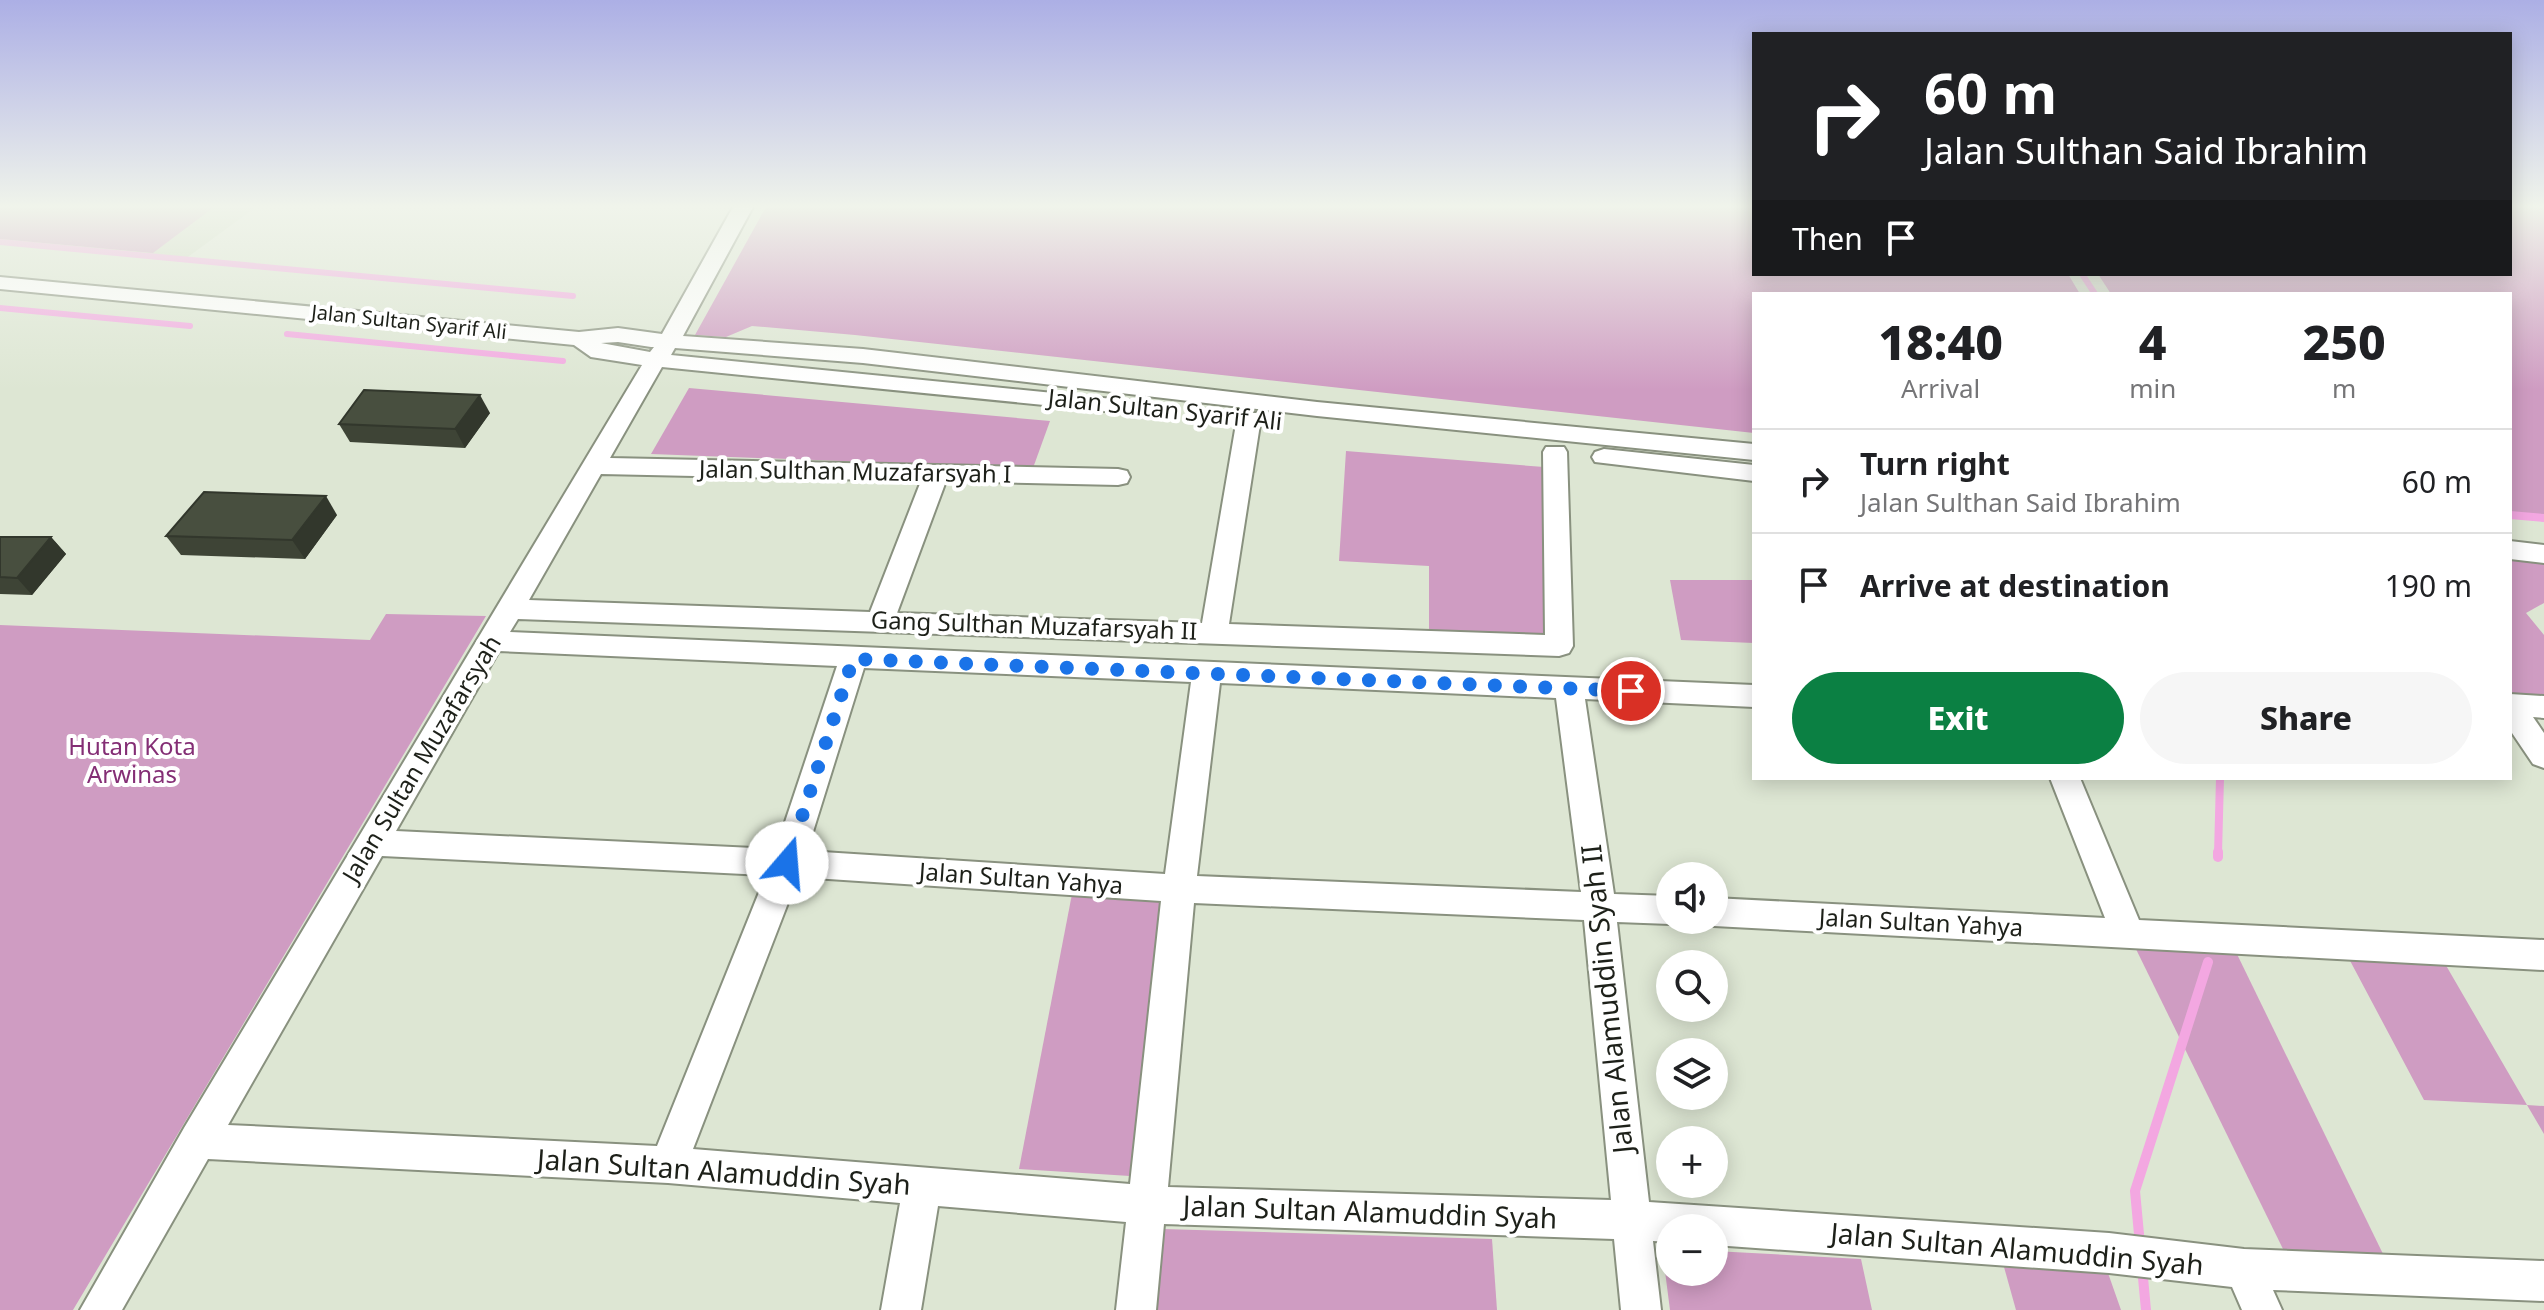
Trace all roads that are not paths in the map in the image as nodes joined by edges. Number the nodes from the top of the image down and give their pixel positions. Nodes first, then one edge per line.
1 (709, 268) edge
2 (0, 283) edge
3 (662, 351) junction
4 (1249, 418) junction
5 (1555, 452) junction
6 (1752, 452) edge
7 (593, 466) junction
8 (1752, 473) edge
9 (936, 475) junction
10 (1118, 477) dead end
11 (2512, 533) edge
12 (2544, 537) edge
13 (2512, 550) edge
14 (2544, 554) edge
15 (509, 609) junction
16 (880, 622) junction
17 (1214, 632) junction
18 (492, 641) junction
19 (853, 659) junction
20 (1207, 671) junction
21 (1569, 688) junction
22 (1752, 696) edge
23 (2512, 706) edge
24 (2544, 707) edge
25 (2512, 709) edge
26 (2544, 756) edge
27 (2066, 780) edge
28 (372, 843) junction
29 (787, 863) junction
30 (1179, 889) junction
31 (1599, 906) junction
32 (1656, 909) edge
33 (1728, 913) edge
34 (2128, 933) junction
35 (2544, 955) edge
36 (197, 1141) junction
37 (668, 1165) junction
38 (922, 1186) junction
39 (1149, 1205) junction
40 (1630, 1220) junction
41 (2244, 1269) junction
42 (2544, 1281) edge
43 (100, 1310) edge
44 (901, 1310) edge
45 (1136, 1310) edge
46 (1641, 1310) edge
47 (2262, 1310) edge

1 - 3 street, Jalan Sultan Muzafarsyah
2 - 3 street, Jalan Sultan Syarif Ali
3 - 4 street, Jalan Sultan Syarif Ali
3 - 6 street, Jalan Sultan Syarif Ali
3 - 7 street, Jalan Sultan Muzafarsyah
4 - 5 street, Jalan Sultan Syarif Ali
4 - 17 street
5 - 8 street, Jalan Sultan Syarif Ali
5 - 17 street, Gang Sulthan Muzafarsyah II
7 - 9 street, Jalan Sulthan Muzafarsyah I
7 - 15 street, Jalan Sultan Muzafarsyah
9 - 10 street, Jalan Sulthan Muzafarsyah I
9 - 16 street
11 - 12 street
13 - 14 street
15 - 16 street, Gang Sulthan Muzafarsyah II
15 - 18 street, Jalan Sultan Muzafarsyah
16 - 17 street, Gang Sulthan Muzafarsyah II
18 - 19 street
18 - 28 street, Jalan Sultan Muzafarsyah
19 - 20 street
19 - 29 street
20 - 21 street
20 - 30 street
21 - 22 street
21 - 31 street, Jalan Alamuddin Syah II
23 - 24 street
25 - 26 street
27 - 34 street
28 - 29 street, Jalan Sultan Yahya
28 - 36 street, Jalan Sultan Muzafarsyah
29 - 30 street, Jalan Sultan Yahya
29 - 37 street
30 - 31 street, Jalan Sultan Yahya
30 - 39 street
31 - 32 street, Jalan Sultan Yahya
31 - 40 street, Jalan Alamuddin Syah II
33 - 34 street, Jalan Sultan Yahya
34 - 35 street, Jalan Sultan Yahya
36 - 37 street, Jalan Sultan Alamuddin Syah
36 - 43 street, Jalan Sultan Muzafarsyah
37 - 38 street, Jalan Sultan Alamuddin Syah
38 - 39 street, Jalan Sultan Alamuddin Syah
38 - 44 street
39 - 40 street, Jalan Sultan Alamuddin Syah
39 - 45 street
40 - 41 street, Jalan Sultan Alamuddin Syah
40 - 46 street, Jalan Alamuddin Syah II
41 - 42 street, Jalan Sultan Alamuddin Syah
41 - 47 street

